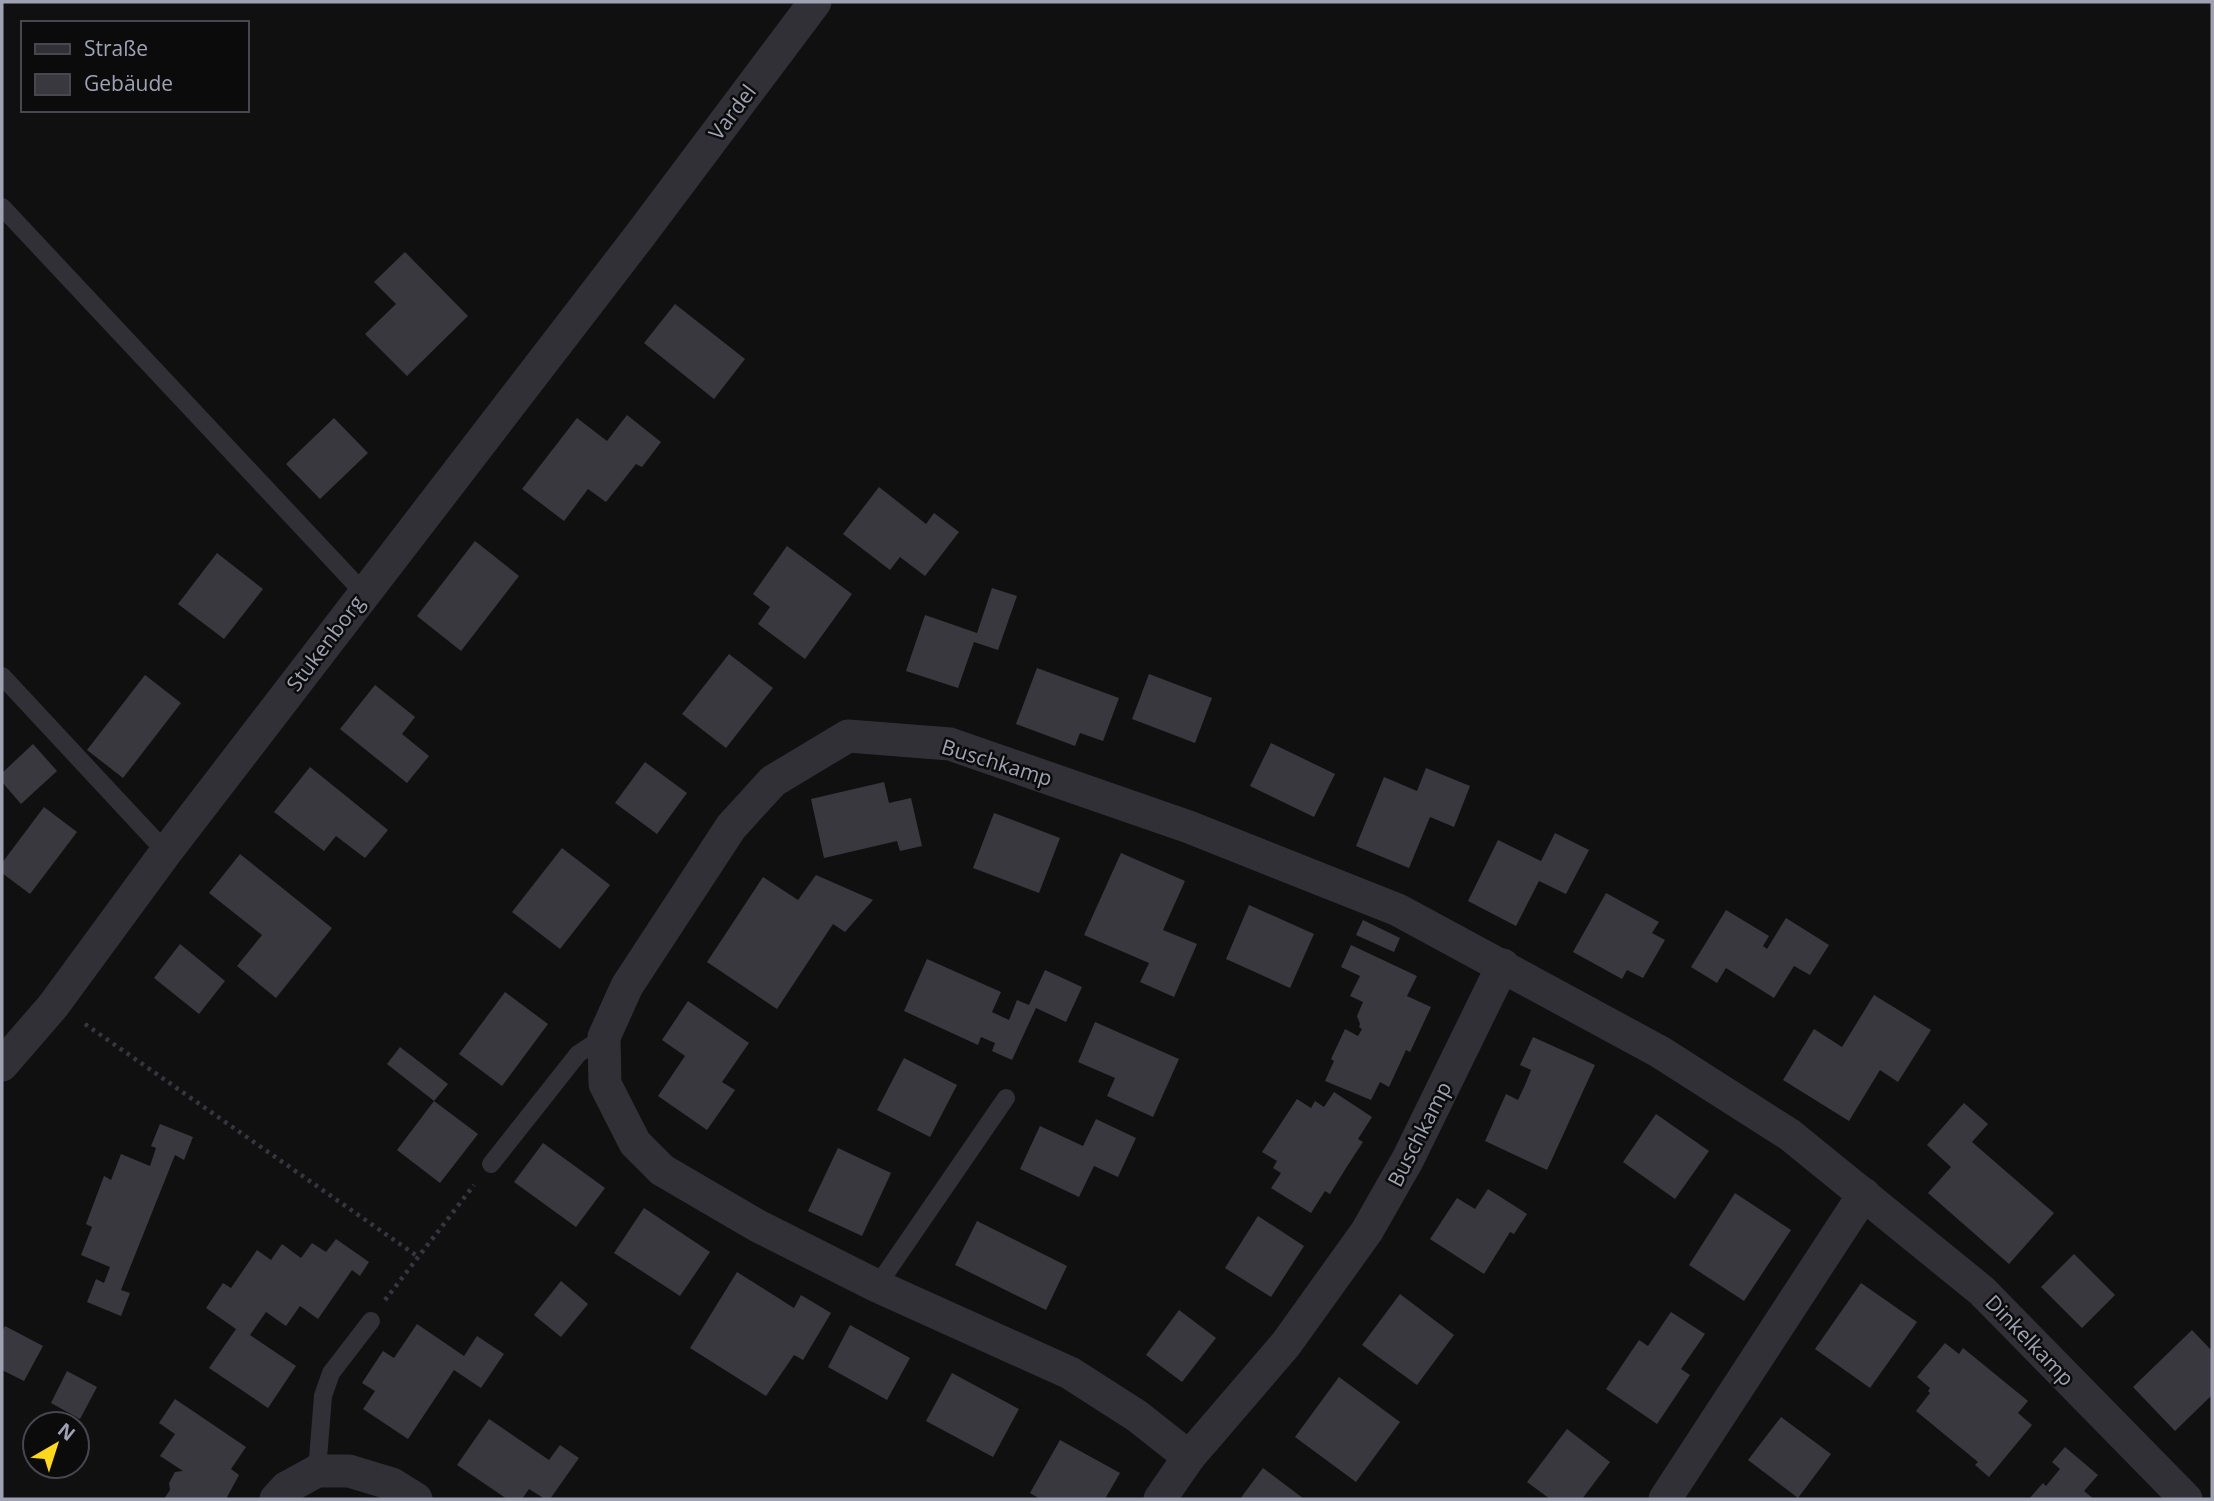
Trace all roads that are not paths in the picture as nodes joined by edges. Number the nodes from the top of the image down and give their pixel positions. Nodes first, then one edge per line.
1 (815, 2) edge
2 (2, 207) edge
3 (649, 222) joint
4 (363, 592) junction
5 (2, 676) edge
6 (166, 852) junction
7 (1503, 965) junction
8 (604, 1037) junction
9 (2, 1065) edge
10 (1006, 1098) dead end
11 (491, 1164) road end
12 (1864, 1194) junction
13 (877, 1286) junction
14 (371, 1321) road end
15 (1189, 1457) junction
16 (317, 1471) junction
17 (2174, 1495) edge
18 (276, 1499) edge
19 (416, 1499) edge
20 (1160, 1499) edge
21 (1665, 1499) edge

1 - 3 street, Vardel
2 - 4 lane
3 - 4 street, Stukenborg
4 - 6 street, Stukenborg
5 - 6 lane
6 - 9 street, Stukenborg
7 - 8 street, Buschkamp
7 - 12 street, Dinkelkamp
7 - 15 street, Buschkamp
8 - 11 lane
8 - 13 street, Buschkamp
10 - 13 lane
12 - 17 street, Dinkelkamp
12 - 21 street
13 - 15 street, Buschkamp
14 - 16 lane
15 - 20 street, Buschkamp
16 - 18 street
16 - 19 street

